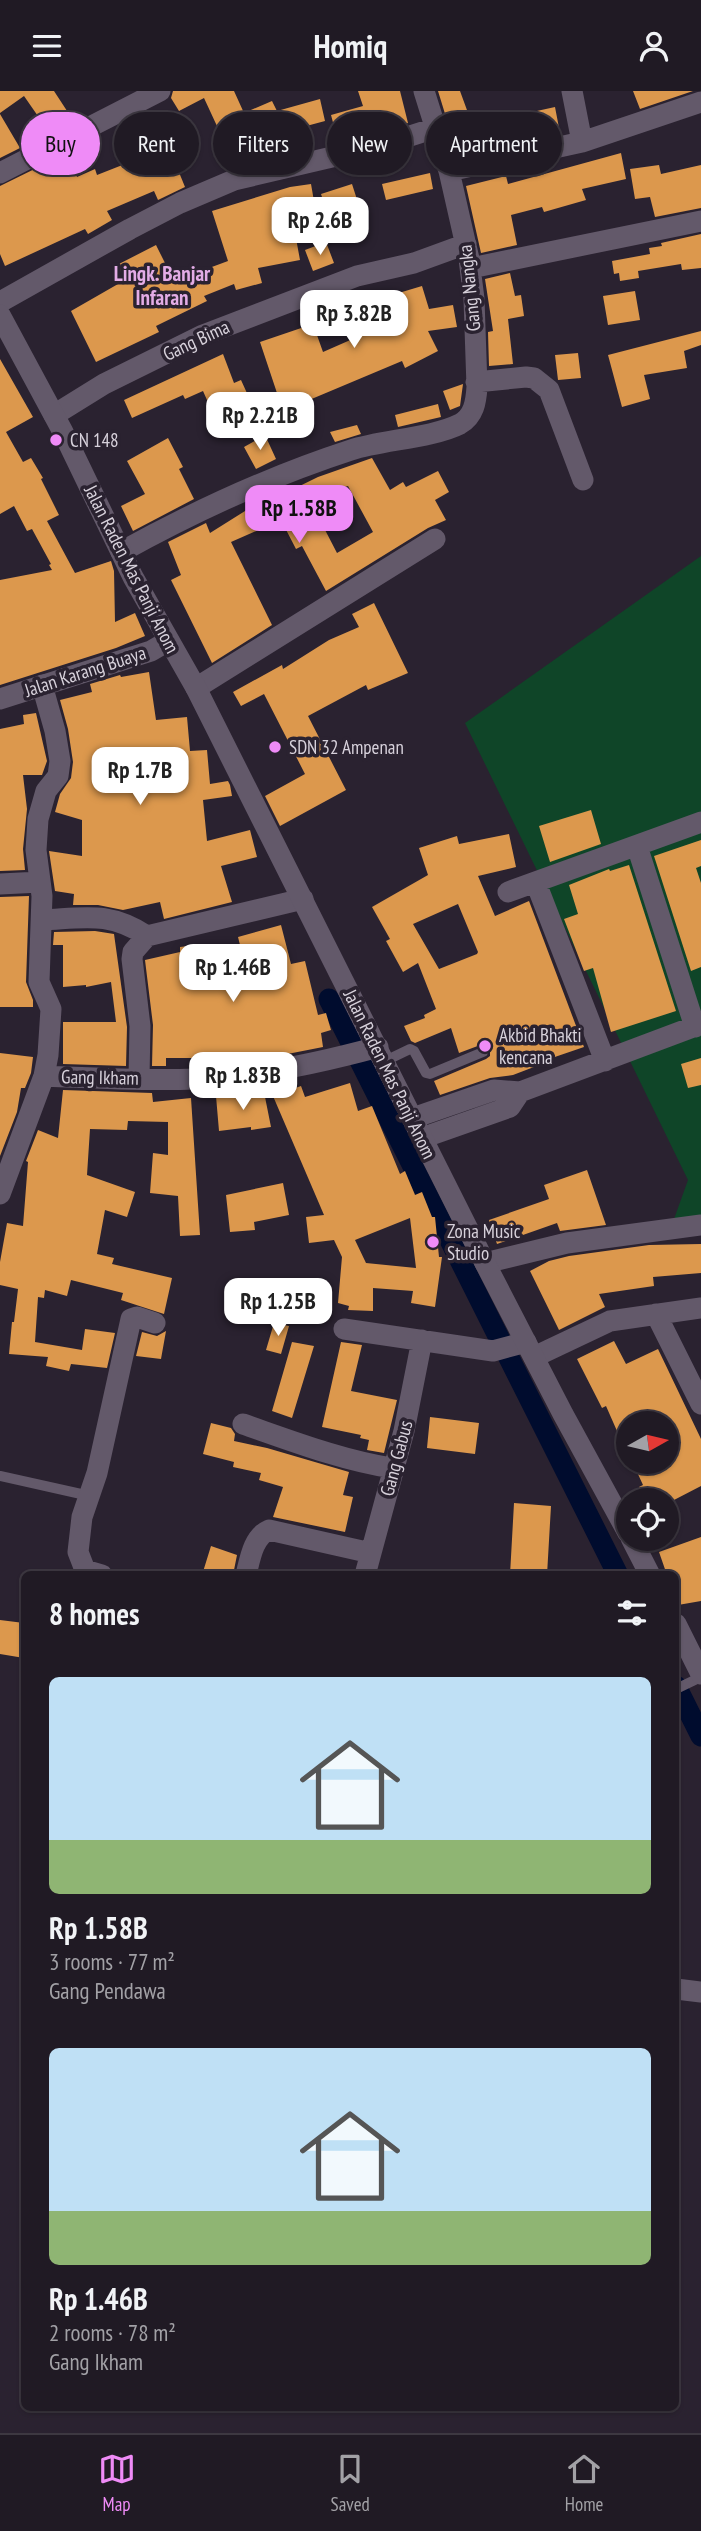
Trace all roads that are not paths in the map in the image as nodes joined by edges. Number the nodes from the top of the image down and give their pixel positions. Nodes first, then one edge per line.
1 (160, 91) edge
2 (424, 91) edge
3 (572, 91) edge
4 (701, 102) edge
5 (430, 112) edge
6 (426, 131) edge
7 (582, 142) junction
8 (562, 146) edge
9 (0, 173) edge
10 (450, 175) edge
11 (701, 222) edge
12 (466, 244) junction
13 (471, 268) junction
14 (0, 302) edge
15 (0, 316) edge
16 (476, 382) junction
17 (54, 415) junction
18 (583, 480) dead end
19 (435, 539) dead end
20 (121, 552) junction
21 (168, 641) junction
22 (42, 685) junction
23 (195, 688) junction
24 (0, 699) edge
25 (701, 822) edge
26 (637, 846) junction
27 (40, 882) junction
28 (536, 883) junction
29 (0, 884) edge
30 (508, 892) dead end
31 (303, 899) junction
32 (42, 920) junction
33 (146, 936) junction
34 (698, 1025) edge
35 (483, 1052) dead end
36 (368, 1054) junction
37 (605, 1061) junction
38 (44, 1076) junction
39 (139, 1078) junction
40 (520, 1092) junction
41 (413, 1118) junction
42 (422, 1138) junction
43 (0, 1194) edge
44 (701, 1225) edge
45 (485, 1263) junction
46 (701, 1308) edge
47 (656, 1314) junction
48 (155, 1323) dead end
49 (344, 1329) dead end
50 (422, 1340) junction
51 (516, 1350) junction
52 (701, 1404) edge
53 (243, 1424) dead end
54 (393, 1468) junction
55 (0, 1476) edge
56 (90, 1496) junction
57 (616, 1513) edge
58 (638, 1551) edge
59 (371, 1553) junction
60 (92, 1571) edge
61 (247, 1571) edge
62 (366, 1571) edge
63 (648, 1571) edge
64 (679, 1631) edge
65 (697, 1671) edge
66 (679, 1686) edge
67 (679, 1989) edge
68 (701, 1992) edge

1 - 9 street
2 - 5 street, Gang Nangka
3 - 7 street
4 - 7 street
6 - 14 street
7 - 8 street
10 - 12 street, Gang Nangka
11 - 13 street
12 - 13 street, Gang Nangka
12 - 17 street, Gang Bima
13 - 16 street, Gang Nangka
15 - 17 street, Jalan Raden Mas Panji Anom
16 - 18 street
16 - 20 street, Gang Nangka
17 - 20 street, Jalan Raden Mas Panji Anom
19 - 23 street
20 - 21 street, Jalan Raden Mas Panji Anom
21 - 22 street, Jalan Karang Buaya
21 - 23 street, Jalan Raden Mas Panji Anom
22 - 24 street, Jalan Karang Buaya
22 - 27 street
23 - 31 street, Jalan Raden Mas Panji Anom
25 - 26 street
26 - 28 street
26 - 34 street
27 - 29 street
27 - 32 street
28 - 30 street
28 - 37 street
31 - 33 street
31 - 36 street, Jalan Raden Mas Panji Anom
32 - 33 street
32 - 38 street
33 - 39 street
34 - 37 street
35 - 36 lane
36 - 39 street, Gang Ikham
36 - 41 street, Jalan Raden Mas Panji Anom
37 - 40 street
38 - 39 street, Gang Ikham
38 - 43 street
40 - 41 street
40 - 42 street
41 - 42 street, Jalan Raden Mas Panji Anom
42 - 45 street, Jalan Raden Mas Panji Anom
44 - 45 street
45 - 51 street, Jalan Raden Mas Panji Anom
46 - 47 street
47 - 51 street
47 - 52 street
48 - 56 street
49 - 50 street
50 - 51 street
50 - 54 street, Gang Gabus
51 - 57 street, Jalan Raden Mas Panji Anom
53 - 54 street
54 - 59 street, Gang Gabus
55 - 56 lane
56 - 60 street
58 - 63 street
59 - 61 street
59 - 62 street, Gang Gabus
64 - 65 street
65 - 66 lane
67 - 68 street

